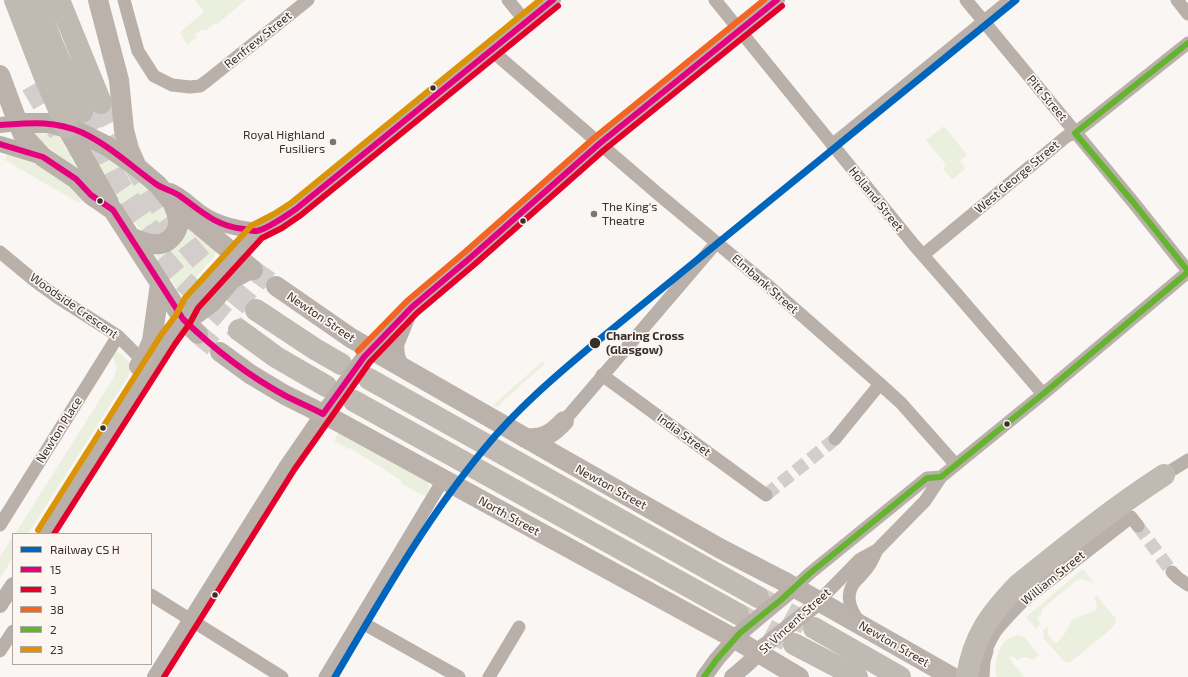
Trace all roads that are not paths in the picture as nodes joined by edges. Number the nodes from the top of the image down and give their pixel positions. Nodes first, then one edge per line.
1 (15, 0) edge
2 (36, 0) edge
3 (98, 0) edge
4 (124, 0) edge
5 (308, 0) edge
6 (508, 0) edge
7 (553, 0) edge
8 (715, 0) edge
9 (777, 0) edge
10 (966, 0) edge
11 (1010, 0) edge
12 (1177, 0) edge
13 (0, 2) edge
14 (61, 4) edge
15 (1188, 14) edge
16 (526, 22) junction
17 (984, 22) junction
18 (739, 30) junction
19 (1188, 43) edge
20 (491, 50) junction
21 (0, 75) edge
22 (32, 85) tunnel mouth
23 (101, 103) tunnel mouth
24 (65, 120) junction
25 (9, 124) edge
26 (1076, 133) junction
27 (0, 144) edge
28 (599, 144) junction
29 (832, 145) junction
30 (43, 157) junction
31 (137, 167) junction
32 (158, 185) junction
33 (172, 202) junction
34 (113, 210) junction
35 (257, 231) junction
36 (131, 237) junction
37 (717, 242) junction
38 (0, 252) edge
39 (235, 254) junction
40 (923, 255) junction
41 (1188, 272) edge
42 (160, 284) junction
43 (276, 286) tunnel mouth
44 (412, 307) junction
45 (256, 310) tunnel mouth
46 (183, 319) junction
47 (239, 330) tunnel mouth
48 (198, 334) tunnel mouth
49 (118, 336) junction
50 (220, 352) tunnel mouth
51 (367, 354) junction
52 (341, 364) dead end
53 (139, 366) junction
54 (402, 368) junction
55 (602, 375) junction
56 (369, 379) dead end
57 (880, 384) junction
58 (326, 386) dead end
59 (1043, 394) junction
60 (354, 402) dead end
61 (325, 411) junction
62 (564, 421) junction
63 (525, 438) junction
64 (835, 439) tunnel mouth
65 (1188, 460) edge
66 (566, 461) junction
67 (956, 464) junction
68 (1164, 475) joint
69 (941, 477) junction
70 (443, 480) junction
71 (766, 495) dead end
72 (68, 499) junction
73 (1134, 521) dead end
74 (0, 525) edge
75 (49, 533) edge
76 (877, 550) junction
77 (1172, 572) tunnel mouth
78 (1188, 585) edge
79 (12, 587) edge
80 (791, 590) junction
81 (152, 596) edge
82 (758, 597) tunnel mouth
83 (816, 604) junction
84 (0, 605) edge
85 (191, 620) junction
86 (359, 621) junction
87 (862, 626) junction
88 (519, 627) dead end
89 (814, 628) tunnel mouth
90 (738, 629) junction
91 (12, 633) edge
92 (987, 649) junction
93 (761, 650) junction
94 (0, 651) edge
95 (945, 673) edge
96 (155, 677) edge
97 (282, 677) edge
98 (325, 677) edge
99 (459, 677) edge
100 (489, 677) edge
101 (704, 677) edge
102 (732, 677) edge
103 (799, 677) edge
104 (838, 677) edge
105 (857, 677) edge
106 (900, 677) edge
107 (968, 677) edge
108 (983, 677) edge

1 - 24 highway
2 - 24 highway
3 - 31 main road
4 - 5 street, Renfrew Street
6 - 16 street
7 - 16 street
8 - 18 street, Holland Street
9 - 18 street
10 - 17 street, Pitt Street
11 - 17 street
12 - 15 street
13 - 22 highway
14 - 23 highway
16 - 20 street
17 - 26 street, Pitt Street
17 - 29 street
18 - 28 street
18 - 29 street, Holland Street
19 - 26 street, West George Street
20 - 28 street, Elmbank Street
20 - 35 street
21 - 25 main road
24 - 25 main road
24 - 31 main road
24 - 34 main road
25 - 30 main road
26 - 40 street, West George Street
26 - 41 street, Pitt Street
27 - 30 street
28 - 37 street, Elmbank Street
28 - 44 street
29 - 40 street, Holland Street
30 - 34 main road
31 - 32 main road
32 - 33 main road
32 - 35 street
33 - 36 main road
33 - 39 main road
34 - 36 main road
35 - 39 street
36 - 42 main road
37 - 55 street
37 - 57 street, Elmbank Street
38 - 49 street, Woodside Crescent
39 - 46 street
39 - 46 main road
40 - 59 street, Holland Street
41 - 59 street, St Vincent Street
42 - 46 main road
42 - 53 main road
43 - 51 main road, Newton Street
44 - 51 street
44 - 54 street
45 - 52 highway
46 - 48 main road
46 - 72 street
47 - 58 highway
49 - 53 street, Woodside Crescent
49 - 74 street, Newton Place
50 - 61 main road, North Street
51 - 54 main road, Newton Street
51 - 61 street, bridge
53 - 72 street
54 - 63 main road, Newton Street
55 - 62 street
55 - 71 street, India Street
56 - 82 highway
57 - 64 street
57 - 67 street, Elmbank Street
59 - 67 street, St Vincent Street
60 - 90 highway
61 - 70 main road, North Street
61 - 85 street
62 - 63 main road
62 - 66 main road
63 - 66 main road, Newton Street
65 - 68 street
66 - 80 main road, Newton Street
67 - 69 street, St Vincent Street
68 - 107 highway, bridge
69 - 76 street, St Vincent Street
69 - 80 street, St Vincent Street
70 - 86 street
70 - 90 main road, North Street
72 - 75 street
73 - 92 street, William Street
76 - 83 street, St Vincent Street
76 - 87 street, St Vincent Street
77 - 78 street
79 - 84 street
80 - 83 main road, Newton Street
80 - 90 street, St Vincent Street, bridge
81 - 85 street
83 - 87 main road, Newton Street
83 - 93 street, St Vincent Street, bridge
85 - 96 street
85 - 97 street
86 - 98 street
86 - 99 street
87 - 95 main road, Newton Street
88 - 100 street
89 - 106 highway
90 - 93 main road, North Street
90 - 101 street, St Vincent Street
91 - 94 street
92 - 95 street, William Street
92 - 108 street, William Street
93 - 102 street, St Vincent Street
93 - 103 main road, North Street
104 - 105 highway

